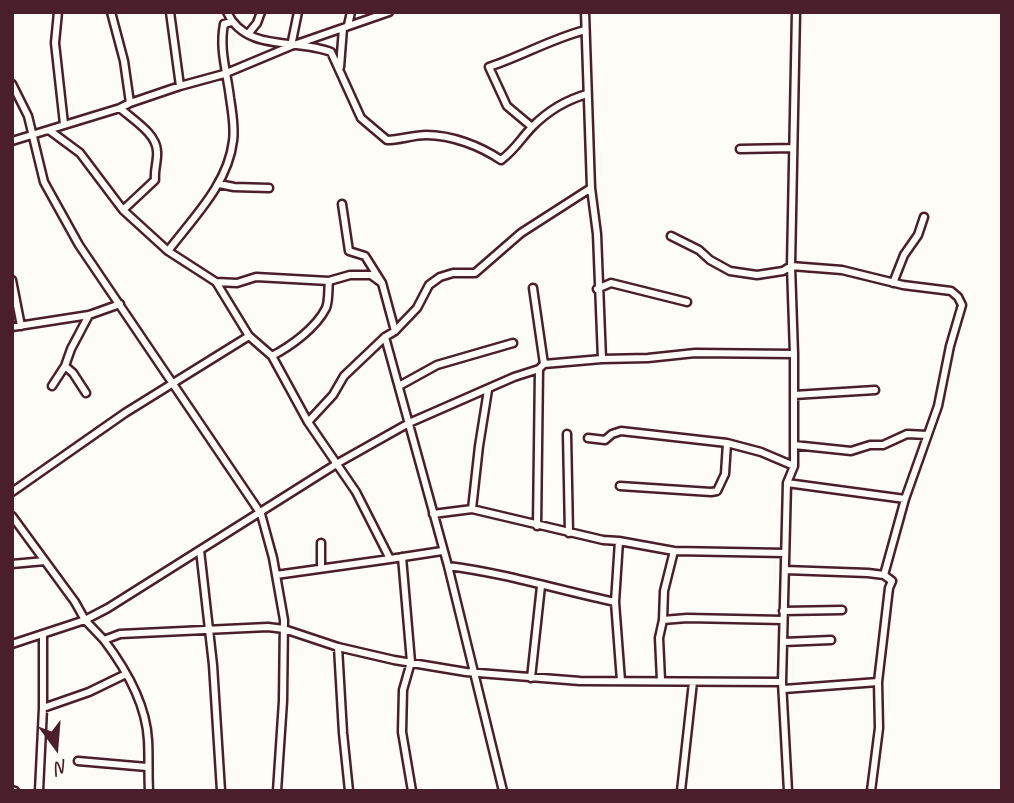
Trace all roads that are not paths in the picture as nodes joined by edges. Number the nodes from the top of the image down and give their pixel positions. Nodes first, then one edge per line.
1 (58, 12) edge
2 (111, 12) edge
3 (170, 12) edge
4 (226, 12) edge
5 (261, 12) edge
6 (298, 12) edge
7 (351, 12) edge
8 (389, 12) edge
9 (585, 12) edge
10 (796, 12) edge
11 (231, 22) junction
12 (345, 27) junction
13 (585, 30) junction
14 (248, 34) junction
15 (291, 46) junction
16 (340, 69) junction
17 (224, 74) junction
18 (12, 84) edge
19 (180, 86) junction
20 (587, 94) junction
21 (130, 103) junction
22 (120, 108) junction
23 (64, 124) junction
24 (533, 127) junction
25 (49, 130) junction
26 (33, 135) junction
27 (12, 141) edge
28 (793, 148) junction
29 (740, 149) dead end
30 (219, 184) junction
31 (269, 188) dead end
32 (591, 188) junction
33 (342, 204) dead end
34 (123, 210) junction
35 (924, 217) dead end
36 (671, 236) dead end
37 (168, 251) junction
38 (791, 266) junction
39 (12, 280) edge
40 (329, 281) junction
41 (216, 282) junction
42 (382, 283) junction
43 (893, 283) junction
44 (533, 288) dead end
45 (597, 289) junction
46 (687, 302) dead end
47 (120, 304) junction
48 (89, 315) junction
49 (21, 326) junction
50 (12, 327) edge
51 (395, 331) junction
52 (249, 336) junction
53 (384, 337) junction
54 (513, 343) dead end
55 (794, 354) junction
56 (272, 356) junction
57 (602, 359) junction
58 (65, 366) junction
59 (541, 367) junction
60 (174, 384) junction
61 (52, 386) dead end
62 (399, 386) junction
63 (488, 390) junction
64 (876, 390) dead end
65 (86, 393) dead end
66 (794, 395) junction
67 (308, 422) junction
68 (409, 423) junction
69 (567, 434) dead end
70 (928, 435) junction
71 (588, 438) dead end
72 (727, 443) junction
73 (794, 444) junction
74 (338, 463) junction
75 (794, 466) junction
76 (787, 483) junction
77 (620, 486) dead end
78 (12, 492) edge
79 (905, 499) junction
80 (472, 509) junction
81 (261, 514) junction
82 (433, 514) junction
83 (12, 516) edge
84 (537, 526) junction
85 (569, 533) junction
86 (618, 541) junction
87 (321, 543) dead end
88 (200, 550) junction
89 (442, 551) junction
90 (674, 551) junction
91 (786, 553) junction
92 (402, 557) junction
93 (390, 559) junction
94 (45, 561) junction
95 (12, 564) edge
96 (447, 566) junction
97 (321, 568) junction
98 (785, 570) junction
99 (276, 575) junction
100 (884, 575) junction
101 (541, 586) junction
102 (615, 602) junction
103 (842, 610) dead end
104 (783, 611) junction
105 (85, 620) junction
106 (663, 620) junction
107 (783, 620) junction
108 (208, 629) junction
109 (284, 629) junction
110 (43, 634) junction
111 (104, 640) junction
112 (831, 640) dead end
113 (783, 642) junction
114 (12, 644) edge
115 (338, 647) junction
116 (411, 662) junction
117 (475, 673) junction
118 (126, 674) junction
119 (531, 678) junction
120 (661, 680) junction
121 (621, 681) junction
122 (693, 682) junction
123 (878, 682) junction
124 (783, 686) junction
125 (43, 708) junction
126 (78, 761) dead end
127 (147, 767) junction
128 (39, 791) edge
129 (149, 791) edge
130 (220, 791) edge
131 (277, 791) edge
132 (349, 791) edge
133 (412, 791) edge
134 (503, 791) edge
135 (681, 791) edge
136 (788, 791) edge
137 (871, 791) edge

1 - 23 street
2 - 21 street
3 - 19 street
4 - 11 street
5 - 14 street
6 - 15 street
7 - 12 street
8 - 12 street
9 - 13 street
10 - 28 street
11 - 14 street
11 - 17 street
12 - 15 street
12 - 16 street
13 - 20 street
13 - 24 street
14 - 15 street
15 - 16 street
15 - 17 street
16 - 24 street
17 - 19 street
17 - 30 street
18 - 26 street
19 - 21 street
20 - 24 street
20 - 32 street
21 - 22 street
22 - 23 street
22 - 34 street
23 - 25 street
25 - 26 street
25 - 34 street
26 - 27 street
26 - 47 street
28 - 29 street
28 - 38 street
30 - 31 street
30 - 37 street
32 - 45 street
32 - 51 street
33 - 42 street
34 - 37 street
35 - 43 street
36 - 38 street
37 - 41 street
38 - 43 street
38 - 55 street
39 - 49 street
40 - 41 street
40 - 42 street
40 - 56 street
41 - 52 street
42 - 51 street
43 - 70 street
44 - 59 street
45 - 46 street
45 - 57 street
47 - 48 street
47 - 60 street
48 - 49 street
48 - 58 street
49 - 50 street
51 - 53 street
52 - 56 street
52 - 60 street
53 - 62 street
53 - 67 street
54 - 62 street
55 - 57 street
55 - 66 street
56 - 67 street
57 - 59 street
58 - 61 street
58 - 65 street
59 - 63 street
59 - 84 street
60 - 78 street
60 - 81 street
62 - 68 street
63 - 68 street
63 - 80 street
64 - 66 street
66 - 73 street
67 - 74 street
68 - 74 street
68 - 82 street
69 - 85 street
70 - 73 street
70 - 79 street
71 - 72 street
72 - 75 street
72 - 77 street
73 - 75 street
74 - 81 street
74 - 93 street
75 - 76 street
76 - 79 street
76 - 91 street
79 - 100 street
80 - 82 street
80 - 84 street
81 - 88 street
81 - 99 street
82 - 89 street
83 - 94 street
84 - 85 street
85 - 86 street
86 - 90 street
86 - 102 street
87 - 97 street
88 - 105 street
88 - 108 street
89 - 92 street
89 - 96 street
90 - 91 street
90 - 106 street
91 - 98 street
92 - 93 street
92 - 116 street
93 - 97 street
94 - 95 street
94 - 105 street
96 - 101 street
96 - 117 street
97 - 99 street
98 - 100 street
98 - 104 street
99 - 109 street
100 - 123 street
101 - 102 street
101 - 119 street
102 - 121 street
103 - 104 street
104 - 107 street
105 - 110 street
105 - 111 street
106 - 107 street
106 - 120 street
107 - 113 street
108 - 109 street
108 - 111 street
108 - 130 street
109 - 115 street
109 - 131 street
110 - 114 street
110 - 125 street
111 - 118 street
112 - 113 street
113 - 124 street
115 - 116 street
115 - 132 street
116 - 117 street
116 - 133 street
117 - 119 street
117 - 134 street
118 - 125 street
118 - 127 street
119 - 121 street
120 - 121 street
120 - 122 street
122 - 124 street
122 - 135 street
123 - 124 street
123 - 137 street
124 - 136 street
125 - 128 street
126 - 127 street
127 - 129 street

